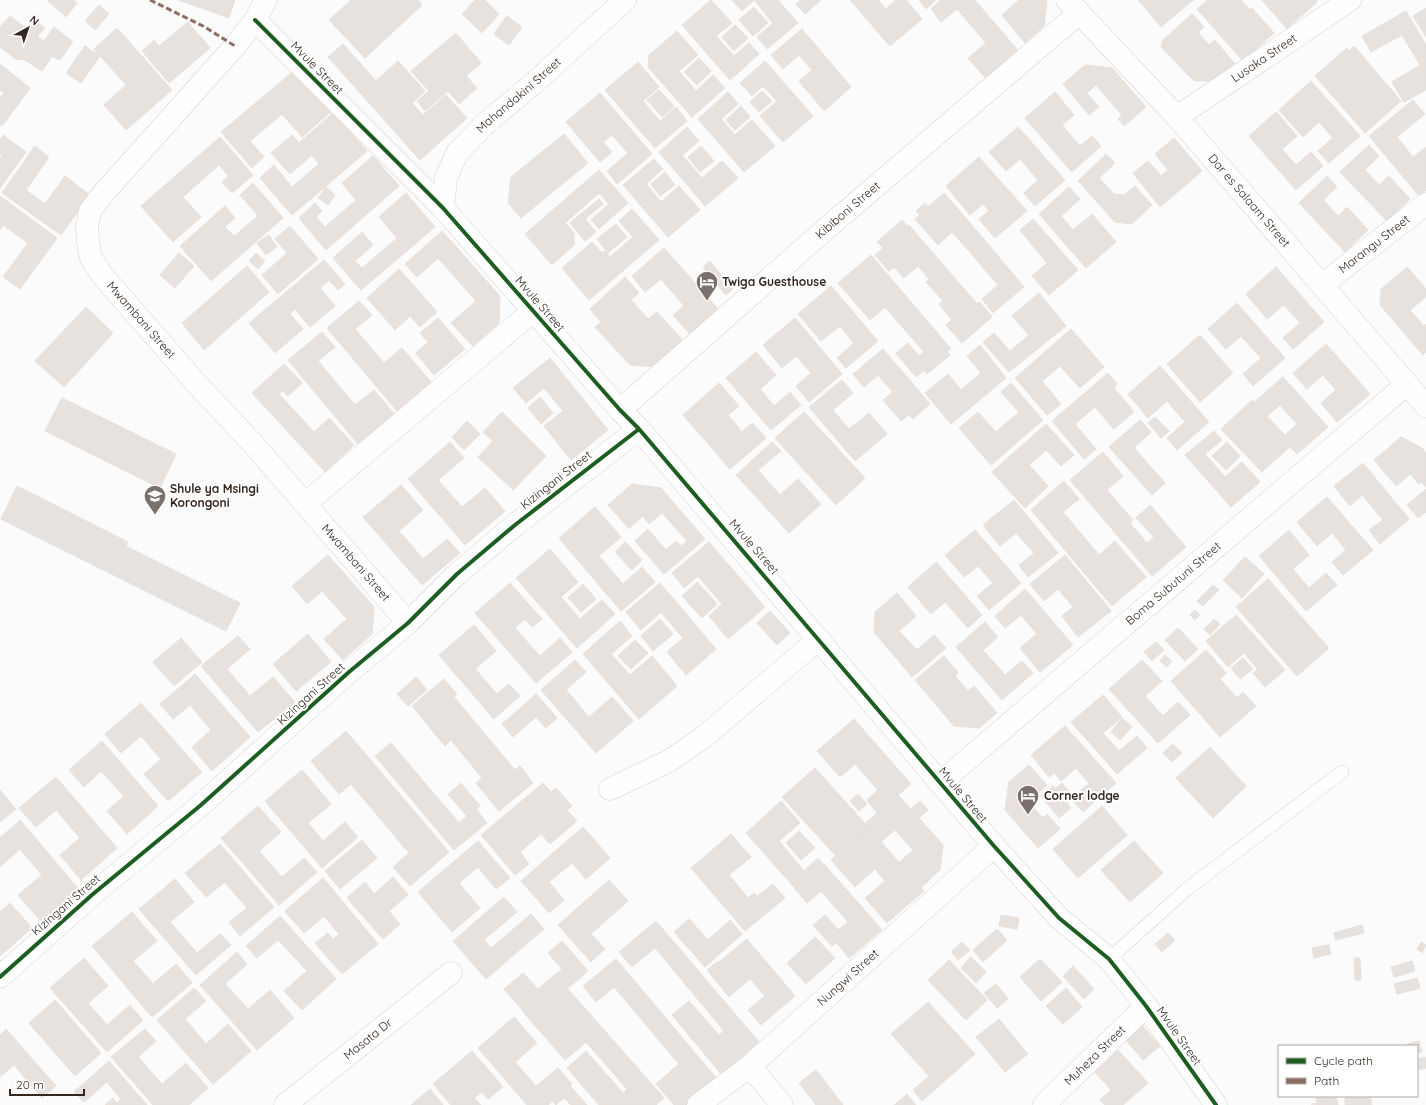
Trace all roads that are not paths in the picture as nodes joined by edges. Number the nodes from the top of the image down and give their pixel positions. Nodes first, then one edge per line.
1 (266, 0) edge
2 (625, 0) edge
3 (1350, 0) edge
4 (1072, 7) edge
5 (255, 20) junction
6 (1177, 117) junction
7 (1426, 204) edge
8 (443, 208) junction
9 (1323, 284) junction
10 (533, 311) junction
11 (1407, 384) junction
12 (1426, 406) edge
13 (620, 410) junction
14 (639, 429) junction
15 (305, 504) junction
16 (408, 623) junction
17 (819, 638) junction
18 (1342, 772) dead end
19 (940, 784) junction
20 (610, 789) dead end
21 (994, 846) junction
22 (1109, 959) junction
23 (451, 973) dead end
24 (0, 977) edge
25 (1146, 1006) junction
26 (750, 1066) junction
27 (285, 1105) edge
28 (698, 1105) edge
29 (782, 1105) edge
30 (1044, 1105) edge
31 (1216, 1105) edge

1 - 5 street, Mwambani Street
2 - 8 street, Mahandakini Street
3 - 6 street, Lusaka Street
4 - 6 street, Dar es Salaam Street
4 - 13 street, Kibiboni Street
5 - 8 street, Mvule Street
5 - 15 street, Mwambani Street
6 - 9 street, Dar es Salaam Street
7 - 9 street, Marangu Street
8 - 10 street, Mvule Street
9 - 11 street, Dar es Salaam Street
10 - 13 street, Mvule Street
10 - 15 street
11 - 12 street, Dar es Salaam Street
11 - 19 street, Boma Subutuni Street
13 - 14 street, Mvule Street
14 - 16 street, Kizingani Street
14 - 17 street, Mvule Street
15 - 16 street, Mwambani Street
16 - 24 street, Kizingani Street
17 - 19 street, Mvule Street
17 - 20 street
18 - 22 lane
19 - 21 street, Mvule Street
21 - 22 street, Mvule Street
21 - 26 street, Nungwi Street
22 - 25 street, Mvule Street
23 - 27 street, Masata Dr
25 - 30 street, Muheza Street
25 - 31 street, Mvule Street
26 - 28 street, Nungwi Street
26 - 29 street

